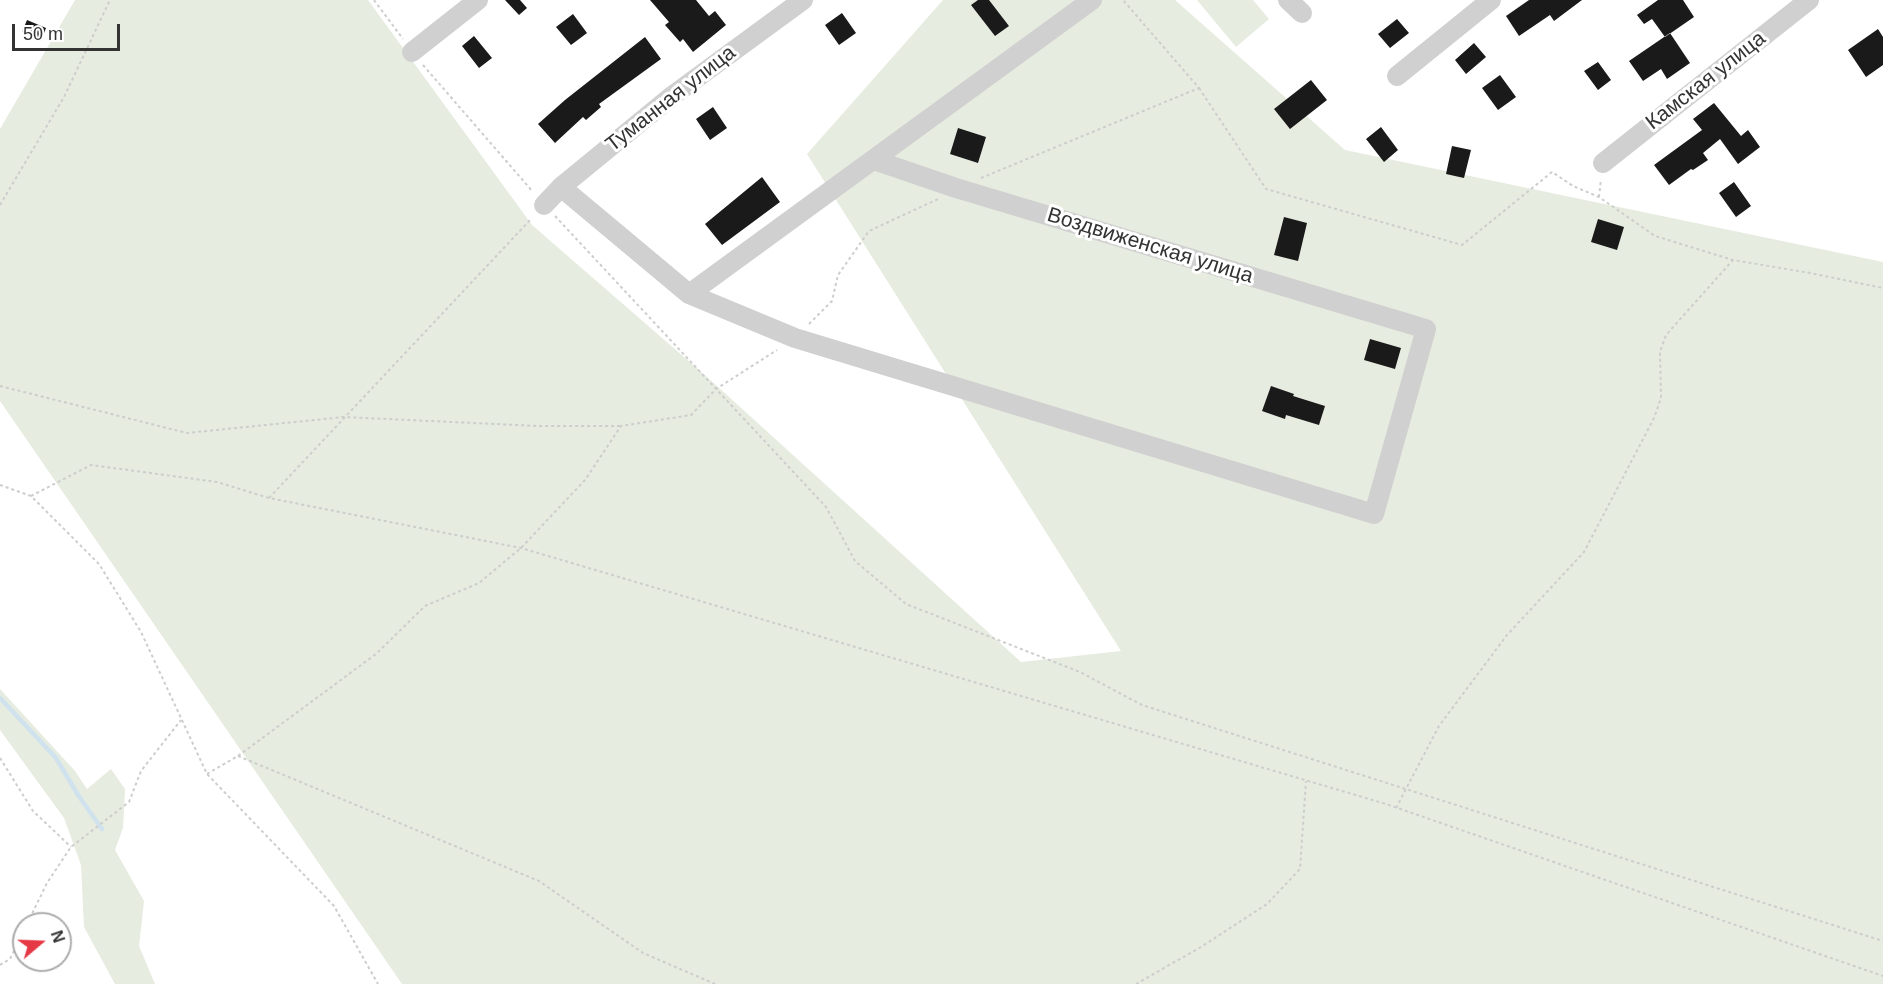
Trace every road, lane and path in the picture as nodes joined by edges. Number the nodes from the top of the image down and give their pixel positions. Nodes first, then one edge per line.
1 (110, 0) edge
2 (374, 0) edge
3 (478, 0) edge
4 (803, 0) edge
5 (1092, 0) edge
6 (1123, 0) edge
7 (1491, 0) edge
8 (1809, 0) edge
9 (412, 52) junction
10 (1396, 76) dead end
11 (1200, 88) junction
12 (874, 160) junction
13 (1603, 163) dead end
14 (561, 187) junction
15 (956, 188) junction
16 (0, 205) edge
17 (544, 205) junction
18 (1732, 260) junction
19 (1883, 288) edge
20 (689, 294) junction
21 (795, 338) junction
22 (0, 386) edge
23 (716, 389) junction
24 (344, 417) junction
25 (621, 426) junction
26 (0, 485) edge
27 (30, 496) junction
28 (269, 498) junction
29 (521, 548) junction
30 (181, 720) junction
31 (238, 756) junction
32 (0, 758) edge
33 (207, 774) junction
34 (1306, 781) junction
35 (1407, 789) junction
36 (1396, 808) junction
37 (71, 847) junction
38 (33, 912) edge
39 (1883, 941) edge
40 (12, 955) edge
41 (0, 965) edge
42 (1883, 976) edge
43 (378, 984) edge
44 (716, 984) edge
45 (1136, 984) edge

1 - 16 path
2 - 9 path
3 - 9 street
4 - 14 street, Туманная улица
5 - 12 street
6 - 11 path
7 - 10 street
8 - 13 street, Камская улица
9 - 17 path
11 - 15 path
11 - 18 path
12 - 15 street, Воздвиженская улица
12 - 20 street
14 - 17 street, Туманная улица
14 - 20 street
15 - 21 path
15 - 21 street, Воздвиженская улица
17 - 23 path
17 - 24 path
18 - 19 path
18 - 35 path
20 - 21 street
21 - 23 path
22 - 24 path
23 - 25 path
23 - 35 path
24 - 25 path
24 - 28 path
25 - 29 path
26 - 27 path
27 - 28 path
27 - 30 path
28 - 29 path
29 - 31 path
29 - 34 path
30 - 33 path
30 - 37 path
31 - 33 path
31 - 44 path
32 - 37 path
33 - 43 path
34 - 36 path
34 - 45 path
35 - 36 path
35 - 39 path
36 - 42 path
37 - 38 path
40 - 41 path

